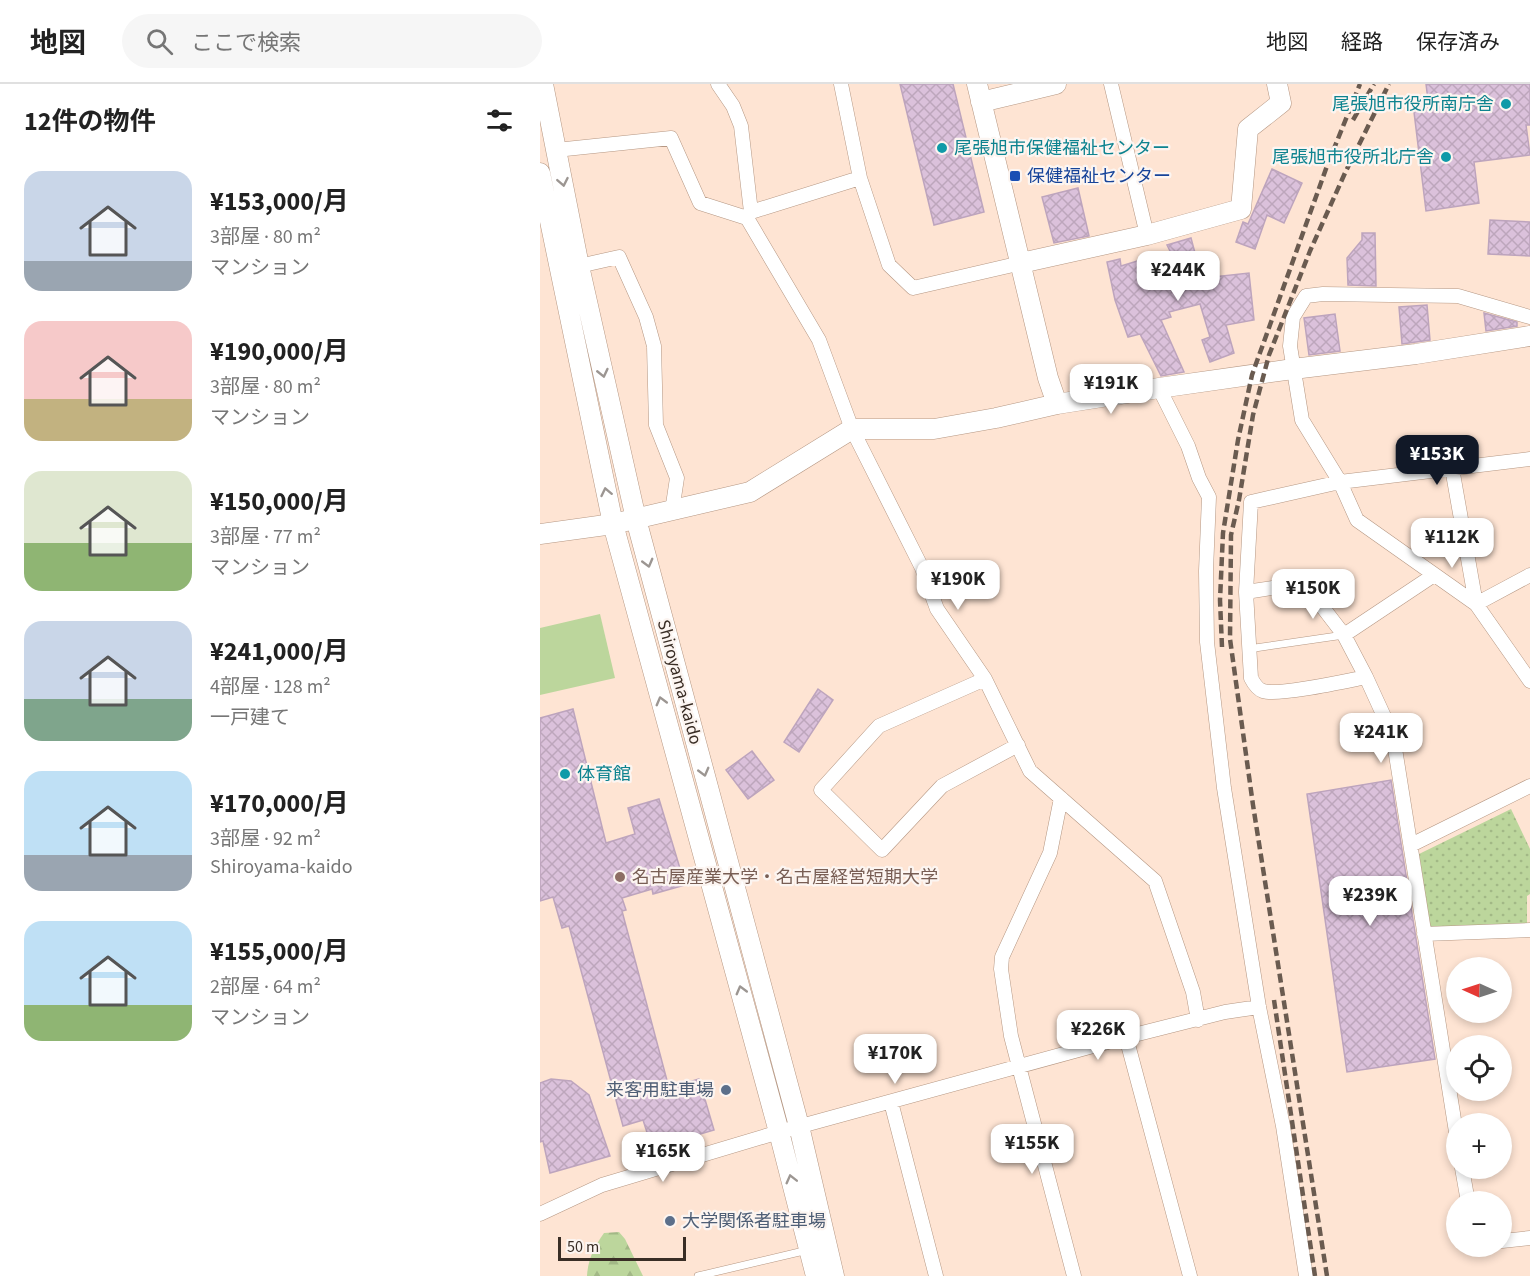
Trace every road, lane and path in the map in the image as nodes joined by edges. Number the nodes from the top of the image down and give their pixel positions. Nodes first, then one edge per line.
1 (543, 84) edge
2 (718, 84) edge
3 (840, 84) edge
4 (1056, 84) edge
5 (1111, 84) edge
6 (1277, 84) edge
7 (979, 93) edge
8 (556, 150) junction
9 (540, 173) edge
10 (860, 178) junction
11 (749, 215) junction
12 (1146, 235) junction
13 (1021, 263) junction
14 (579, 266) junction
15 (1530, 317) edge
16 (1530, 336) edge
17 (1293, 369) junction
18 (1158, 388) junction
19 (1057, 404) junction
20 (852, 429) junction
21 (1530, 459) edge
22 (1452, 468) junction
23 (1340, 482) junction
24 (672, 511) junction
25 (636, 519) junction
26 (612, 524) junction
27 (540, 534) edge
28 (1530, 574) edge
29 (1434, 575) junction
30 (1246, 592) junction
31 (1476, 604) junction
32 (1344, 635) junction
33 (1248, 650) junction
34 (1366, 677) junction
35 (985, 679) junction
36 (1530, 681) edge
37 (1018, 746) junction
38 (1530, 786) edge
39 (1061, 798) junction
40 (1412, 845) junction
41 (1530, 930) edge
42 (1424, 934) junction
43 (1259, 1007) junction
44 (1198, 1020) junction
45 (1126, 1037) junction
46 (1019, 1067) junction
47 (891, 1102) junction
48 (1453, 1113) edge
49 (800, 1126) junction
50 (779, 1132) junction
51 (540, 1214) edge
52 (1530, 1238) edge
53 (1512, 1240) edge
54 (808, 1250) junction
55 (698, 1276) edge
56 (816, 1276) edge
57 (834, 1276) edge
58 (936, 1276) edge
59 (1074, 1276) edge
60 (1190, 1276) edge
61 (1306, 1276) edge

1 - 8 street, Shiroyama-kaido
2 - 11 street
3 - 10 street
4 - 7 street
5 - 12 street
6 - 12 street
7 - 13 street
8 - 11 street
8 -> 14 street, Shiroyama-kaido
26 -> 9 street, Shiroyama-kaido
10 - 11 street
10 - 13 street
11 - 20 street
12 - 13 street
13 - 19 street
14 - 24 street
14 -> 25 street, Shiroyama-kaido
15 - 17 street
16 - 17 street
17 - 18 street
17 - 23 street
18 - 19 street
18 - 43 street
19 - 20 street
20 - 24 street
20 - 35 street
21 - 22 street
22 - 23 street
22 - 31 street
23 - 29 street
23 - 30 street
24 - 25 street
25 - 26 street
25 -> 49 street, Shiroyama-kaido
26 - 27 street
50 -> 26 street, Shiroyama-kaido
28 - 31 street
29 - 31 street
29 - 32 street
30 - 32 street
30 - 33 street
31 - 36 street
32 - 33 lane
32 - 34 street
33 - 34 street
34 - 40 street
35 - 37 street
35 - 37 street
37 - 39 street
38 - 40 street
39 - 44 street
39 - 46 street
40 - 42 street
41 - 42 street
42 - 48 street
43 - 44 street
43 - 61 street
44 - 45 street
45 - 46 street
45 - 60 street
46 - 47 street
46 - 59 street
47 - 49 street
47 - 58 street
49 - 50 street
49 - 57 street, Shiroyama-kaido
50 - 51 street
54 -> 50 street, Shiroyama-kaido
52 - 53 street
54 - 55 lane
54 - 56 street, Shiroyama-kaido

